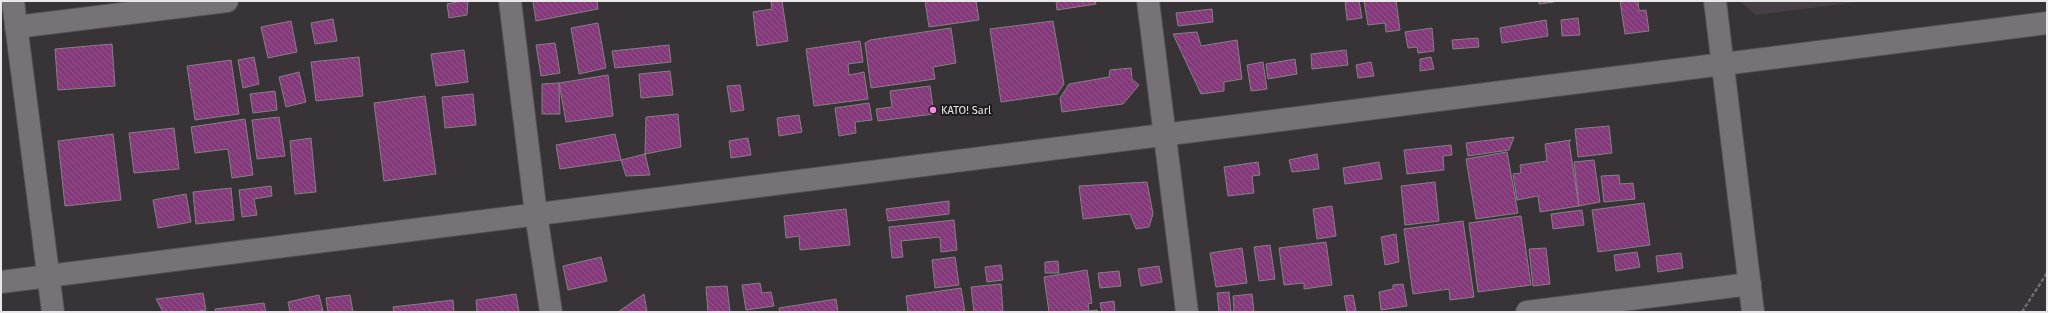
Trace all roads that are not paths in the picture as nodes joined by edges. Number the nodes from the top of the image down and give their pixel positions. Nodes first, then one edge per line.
1 (13, 1) edge
2 (227, 1) edge
3 (510, 1) edge
4 (1148, 1) edge
5 (1715, 1) edge
6 (2047, 24) edge
7 (16, 27) junction
8 (1722, 64) junction
9 (1165, 135) junction
10 (536, 214) junction
11 (48, 276) junction
12 (1, 282) edge
13 (1750, 284) junction
14 (53, 312) edge
15 (551, 312) edge
16 (1187, 312) edge
17 (1528, 312) edge
18 (1753, 312) edge

1 - 7 street
2 - 7 street
3 - 10 street
4 - 9 street
5 - 8 street
6 - 8 street
7 - 11 street
8 - 9 street
8 - 13 street
9 - 10 street
9 - 16 street
10 - 11 street
10 - 15 street
11 - 12 street
11 - 14 street
13 - 17 street
13 - 18 street

